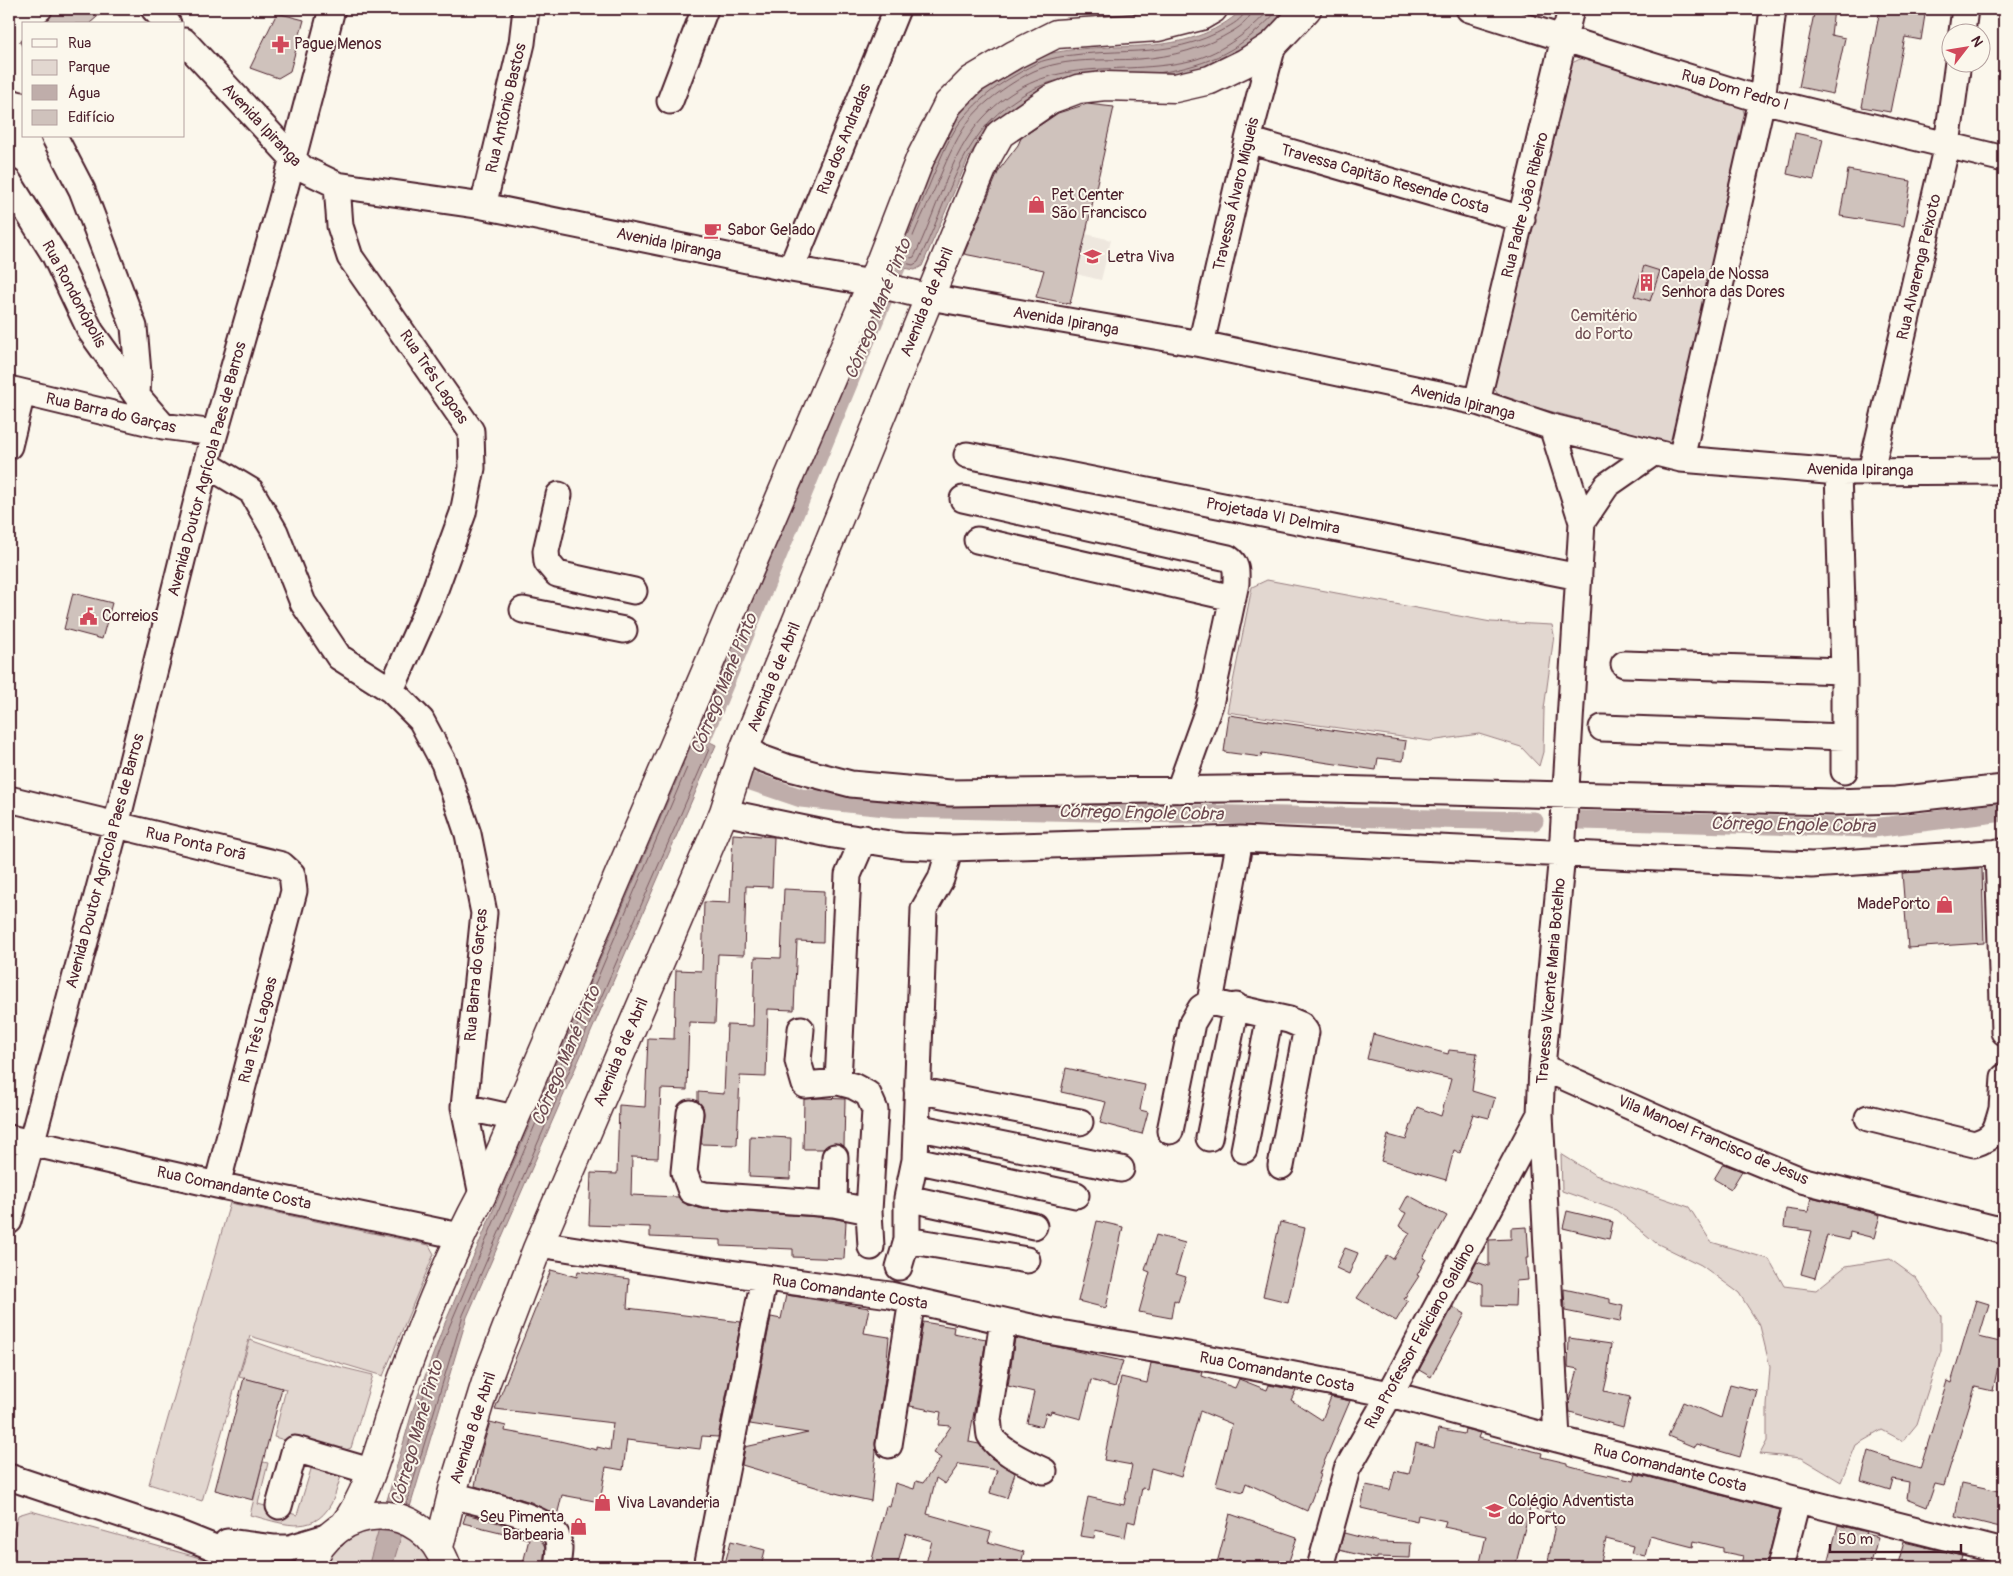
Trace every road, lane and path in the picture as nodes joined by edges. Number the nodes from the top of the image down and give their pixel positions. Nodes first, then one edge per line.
1 (39, 9) edge
2 (154, 9) edge
3 (332, 9) edge
4 (526, 9) edge
5 (705, 9) edge
6 (897, 9) edge
7 (1213, 9) edge
8 (1307, 9) edge
9 (1472, 9) edge
10 (1571, 9) edge
11 (1773, 9) edge
12 (1965, 9) edge
13 (23, 22) edge
14 (166, 22) edge
15 (1963, 22) edge
16 (22, 23) edge
17 (9, 34) edge
18 (1564, 39) junction
19 (185, 42) edge
20 (1273, 45) junction
21 (9, 49) edge
22 (1957, 72) edge
23 (22, 74) edge
24 (1762, 100) junction
25 (670, 101) dead end
26 (55, 138) edge
27 (1248, 140) junction
28 (1948, 145) junction
29 (2004, 159) edge
30 (293, 160) junction
31 (9, 182) edge
32 (336, 185) junction
33 (483, 206) junction
34 (1522, 219) junction
35 (791, 269) junction
36 (874, 283) junction
37 (926, 296) junction
38 (1201, 344) junction
39 (16, 391) edge
40 (137, 396) junction
41 (1477, 402) junction
42 (163, 426) junction
43 (1552, 427) junction
44 (214, 433) junction
45 (9, 446) edge
46 (1653, 453) junction
47 (967, 455) dead end
48 (1681, 459) junction
49 (206, 464) junction
50 (1871, 471) junction
51 (2004, 471) edge
52 (1838, 472) junction
53 (559, 495) dead end
54 (963, 499) dead end
55 (1582, 522) junction
56 (978, 540) dead end
57 (1579, 577) junction
58 (634, 592) dead end
59 (1233, 598) junction
60 (523, 610) dead end
61 (624, 630) dead end
62 (1624, 664) dead end
63 (1844, 671) junction
64 (391, 690) junction
65 (1602, 728) dead end
66 (1844, 736) junction
67 (745, 747) junction
68 (1844, 771) dead end
69 (2004, 788) edge
70 (1179, 790) junction
71 (1566, 795) junction
72 (9, 799) edge
73 (724, 812) junction
74 (116, 826) junction
75 (864, 838) junction
76 (1240, 839) junction
77 (950, 848) junction
78 (2001, 852) edge
79 (1562, 854) junction
80 (292, 874) joint
81 (1210, 1002) junction
82 (1236, 1006) junction
83 (1270, 1015) junction
84 (801, 1029) dead end
85 (2004, 1032) edge
86 (1542, 1067) junction
87 (2004, 1077) edge
88 (838, 1082) junction
89 (917, 1090) junction
90 (464, 1106) junction
91 (2003, 1109) edge
92 (690, 1113) dead end
93 (1540, 1114) junction
94 (515, 1118) junction
95 (1868, 1118) dead end
96 (1080, 1122) dead end
97 (916, 1127) junction
98 (1170, 1131) dead end
99 (1209, 1138) dead end
100 (20, 1141) edge
101 (1244, 1150) dead end
102 (835, 1157) dead end
103 (915, 1160) junction
104 (1281, 1166) dead end
105 (1121, 1169) dead end
106 (217, 1185) junction
107 (482, 1195) junction
108 (1076, 1196) dead end
109 (907, 1198) junction
110 (834, 1204) junction
111 (869, 1211) junction
112 (9, 1220) edge
113 (1034, 1226) dead end
114 (2004, 1232) edge
115 (460, 1236) junction
116 (907, 1240) junction
117 (539, 1244) junction
118 (871, 1247) dead end
119 (1027, 1260) dead end
120 (899, 1267) dead end
121 (764, 1278) junction
122 (912, 1300) junction
123 (1003, 1321) junction
124 (1390, 1394) junction
125 (1557, 1439) junction
126 (889, 1445) dead end
127 (370, 1471) junction
128 (1044, 1471) dead end
129 (9, 1477) edge
130 (451, 1495) junction
131 (1798, 1500) junction
132 (279, 1506) dead end
133 (338, 1530) junction
134 (180, 1534) junction
135 (2004, 1552) edge
136 (443, 1557) edge
137 (263, 1567) edge
138 (309, 1567) edge
139 (557, 1567) edge
140 (707, 1567) edge
141 (1320, 1567) edge
142 (1780, 1567) edge

1 - 13 street
2 - 14 street
3 - 30 street, Avenida Doutor Agrícola Paes de Barros
4 - 33 street, Rua Antônio Bastos
5 - 25 street
6 - 35 street, Rua dos Andradas
7 - 36 main road, Avenida 8 de Abril
8 - 20 main road, Avenida 8 de Abril
9 - 18 street, Rua Dom Pedro I
10 - 18 street, Rua Padre João Ribeiro
11 - 24 street
12 - 15 street
16 - 17 street
18 - 24 street, Rua Dom Pedro I
18 - 34 street, Rua Padre João Ribeiro
19 - 30 street, Avenida Ipiranga
20 - 27 street, Travessa Álvaro Migueis
20 - 37 main road, Avenida 8 de Abril
21 - 23 street
22 - 28 street, Rua Alvarenga Peixoto
24 - 28 street, Rua Dom Pedro I
24 - 48 street
26 - 40 street
27 - 34 street, Travessa Capitão Resende Costa
27 - 38 street, Travessa Álvaro Migueis
28 - 29 street, Rua Dom Pedro I
28 - 50 street, Rua Alvarenga Peixoto
30 - 32 street, Avenida Ipiranga
30 - 44 street, Avenida Doutor Agrícola Paes de Barros
31 - 40 street, Rua Rondonópolis
32 - 33 street, Avenida Ipiranga
32 - 64 street, Rua Três Lagoas
33 - 35 street, Avenida Ipiranga
34 - 41 street, Rua Padre João Ribeiro
35 - 36 street, Avenida Ipiranga
36 - 37 street, Avenida Ipiranga
36 - 94 main road, Avenida 8 de Abril
37 - 38 street, Avenida Ipiranga
37 - 67 main road, Avenida 8 de Abril
38 - 41 street, Avenida Ipiranga
39 - 42 street, Rua Barra do Garças
39 - 45 street
40 - 42 street, Rua Rondonópolis
41 - 43 street, Avenida Ipiranga
42 - 44 street, Rua Barra do Garças
43 - 46 street, Avenida Ipiranga
43 - 55 street, Travessa Vicente Maria Botelho
44 - 49 street, Avenida Doutor Agrícola Paes de Barros
46 - 48 street, Avenida Ipiranga
46 - 55 street
47 - 57 street, Projetada VI Delmira
48 - 52 street, Avenida Ipiranga
49 - 64 street, Rua Barra do Garças
49 - 74 street, Avenida Doutor Agrícola Paes de Barros
50 - 51 street, Avenida Ipiranga
50 - 52 street, Avenida Ipiranga
52 - 63 street
53 - 58 street
54 - 59 street
55 - 57 street, Travessa Vicente Maria Botelho
56 - 59 street
57 - 71 street, Travessa Vicente Maria Botelho
59 - 70 street
60 - 61 street
62 - 63 street
63 - 66 street
64 - 90 street, Rua Barra do Garças
65 - 66 street
66 - 68 street
67 - 70 street
67 - 73 main road, Avenida 8 de Abril
69 - 71 street
70 - 71 street
71 - 79 street, Travessa Vicente Maria Botelho
72 - 74 street, Rua Ponta Porã
73 - 75 street
73 - 117 main road, Avenida 8 de Abril
74 - 80 street, Rua Ponta Porã
74 - 100 street, Avenida Doutor Agrícola Paes de Barros
75 - 77 street
75 - 88 street
76 - 77 street
76 - 79 street
76 - 81 street
77 - 89 street
78 - 79 street
78 - 85 street
79 - 86 street, Travessa Vicente Maria Botelho
80 - 106 street, Rua Três Lagoas
81 - 82 street
81 - 98 street
82 - 83 street
82 - 99 street
83 - 101 street
83 - 104 street
84 - 88 street
86 - 93 street, Travessa Vicente Maria Botelho
86 - 114 street, Vila Manoel Francisco de Jesus
87 - 91 street
88 - 111 street
89 - 96 street
89 - 97 street
90 - 94 street
90 - 107 street, Rua Barra do Garças
91 - 95 street
92 - 110 street
93 - 124 street, Rua Professor Feliciano Galdino
93 - 125 street, Travessa Vicente Maria Botelho
94 - 107 main road, Avenida 8 de Abril
97 - 103 street
97 - 105 street
100 - 106 street, Rua Comandante Costa
100 - 112 street, Avenida Doutor Agrícola Paes de Barros
102 - 110 street
103 - 108 street
103 - 109 street
106 - 115 street, Rua Comandante Costa
107 - 115 main road, Avenida 8 de Abril
109 - 113 street
109 - 116 street
110 - 111 street
111 - 118 street
115 - 127 main road, Avenida 8 de Abril
116 - 119 street
116 - 120 street
117 - 121 street, Rua Comandante Costa
117 - 130 main road, Avenida 8 de Abril
121 - 122 street, Rua Comandante Costa
121 - 140 street
122 - 123 street, Rua Comandante Costa
122 - 126 street
123 - 124 street, Rua Comandante Costa
123 - 128 street
124 - 125 street, Rua Comandante Costa
124 - 141 street, Rua Professor Feliciano Galdino
125 - 131 street, Rua Comandante Costa
127 - 132 street
127 - 133 main road, Avenida 8 de Abril
129 - 134 street
130 - 136 main road, Avenida 8 de Abril
130 - 139 street
131 - 135 street, Rua Comandante Costa
131 - 142 street
133 - 134 street
133 - 136 main road, Avenida 8 de Abril
133 - 138 main road, Avenida 8 de Abril
134 - 137 street

